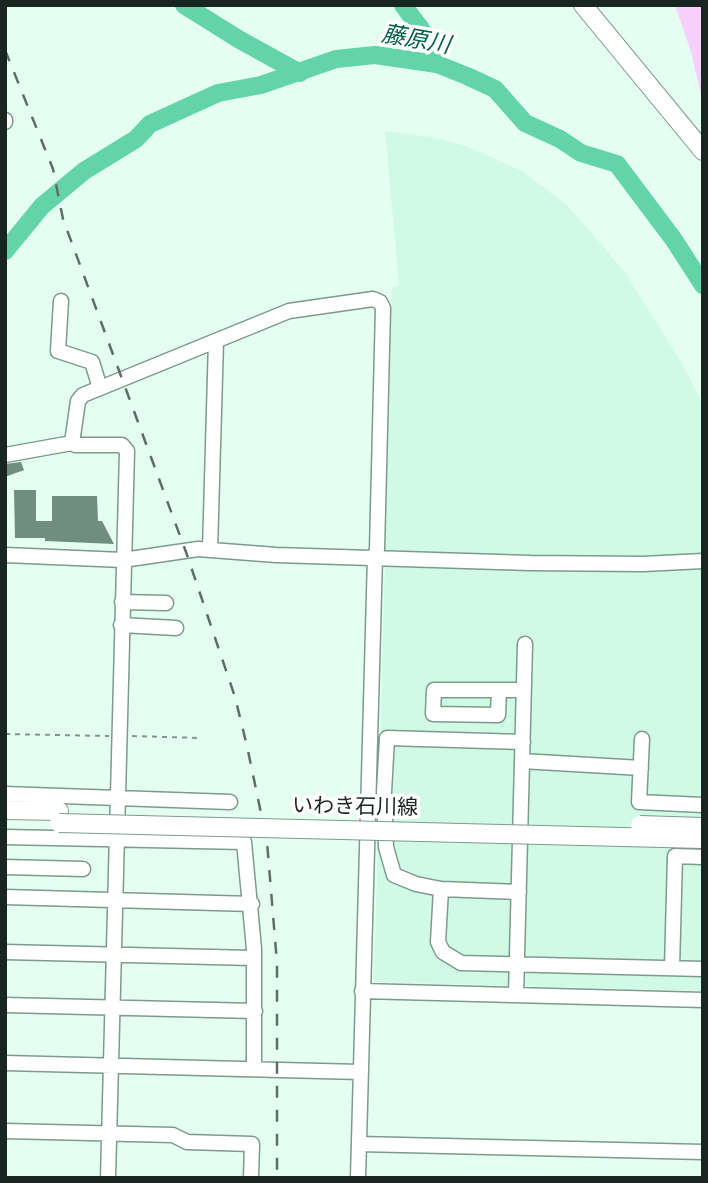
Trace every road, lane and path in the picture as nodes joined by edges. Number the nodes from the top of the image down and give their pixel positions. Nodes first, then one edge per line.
1 (583, 5) edge
2 (703, 151) edge
3 (61, 301) dead end
4 (216, 341) junction
5 (100, 388) junction
6 (72, 443) junction
7 (5, 455) edge
8 (210, 550) junction
9 (5, 555) edge
10 (375, 556) junction
11 (123, 560) junction
12 (703, 561) edge
13 (122, 602) junction
14 (166, 603) dead end
15 (121, 625) junction
16 (176, 628) dead end
17 (525, 644) dead end
18 (499, 690) junction
19 (524, 690) junction
20 (5, 734) edge
21 (120, 736) junction
22 (200, 738) dead end
23 (642, 739) dead end
24 (523, 742) junction
25 (522, 761) junction
26 (641, 768) junction
27 (5, 794) edge
28 (118, 799) junction
29 (230, 802) dead end
30 (703, 805) edge
31 (5, 810) edge
32 (59, 817) junction
33 (5, 821) edge
34 (703, 827) edge
35 (5, 838) edge
36 (117, 839) junction
37 (703, 839) edge
38 (703, 857) edge
39 (5, 867) edge
40 (83, 869) dead end
41 (441, 889) junction
42 (519, 892) junction
43 (5, 897) edge
44 (115, 900) junction
45 (251, 904) junction
46 (5, 952) edge
47 (114, 954) junction
48 (253, 958) junction
49 (517, 964) junction
50 (672, 968) junction
51 (703, 969) edge
52 (362, 991) junction
53 (516, 995) junction
54 (703, 1000) edge
55 (5, 1005) edge
56 (112, 1008) junction
57 (255, 1011) junction
58 (5, 1063) edge
59 (111, 1066) junction
60 (254, 1069) junction
61 (360, 1072) junction
62 (5, 1131) edge
63 (109, 1133) junction
64 (359, 1144) junction
65 (703, 1152) edge
66 (108, 1178) edge
67 (251, 1178) edge
68 (358, 1178) edge

1 - 2 main road
3 - 5 street
4 - 5 street
4 - 8 street
4 - 10 street
5 - 6 street
6 - 7 street
6 - 11 street
8 - 10 street
8 - 11 street
9 - 11 street
10 - 12 street
10 - 52 street
11 - 13 street
13 - 14 street
13 - 15 street
15 - 16 street
15 - 21 street
17 - 19 street
18 - 18 street
18 - 19 street
19 - 24 street
20 - 21 path
21 - 22 path
21 - 28 street
23 - 26 street
24 - 25 street
24 - 41 street
25 - 26 street
25 - 42 street
26 - 30 street
27 - 28 street
28 - 29 street
28 - 36 street
31 - 32 main road, いわき石川線
32 - 33 main road, いわき石川線
32 - 34 main road, いわき石川線, bridge
32 - 37 main road, いわき石川線, bridge
35 - 36 street
36 - 44 street
36 - 45 street
38 - 50 street
39 - 40 street
41 - 42 street
41 - 49 street
42 - 49 street
43 - 44 street
44 - 45 street
44 - 47 street
45 - 48 street
46 - 47 street
47 - 48 street
47 - 56 street
48 - 57 street
49 - 50 street
49 - 53 street
50 - 51 street
52 - 53 street
52 - 61 street
53 - 54 street
55 - 56 street
56 - 57 street
56 - 59 street
57 - 60 street
58 - 59 street
59 - 60 street
59 - 63 street
60 - 61 street
61 - 64 street
62 - 63 street
63 - 66 street
63 - 67 street
64 - 65 street
64 - 68 street

